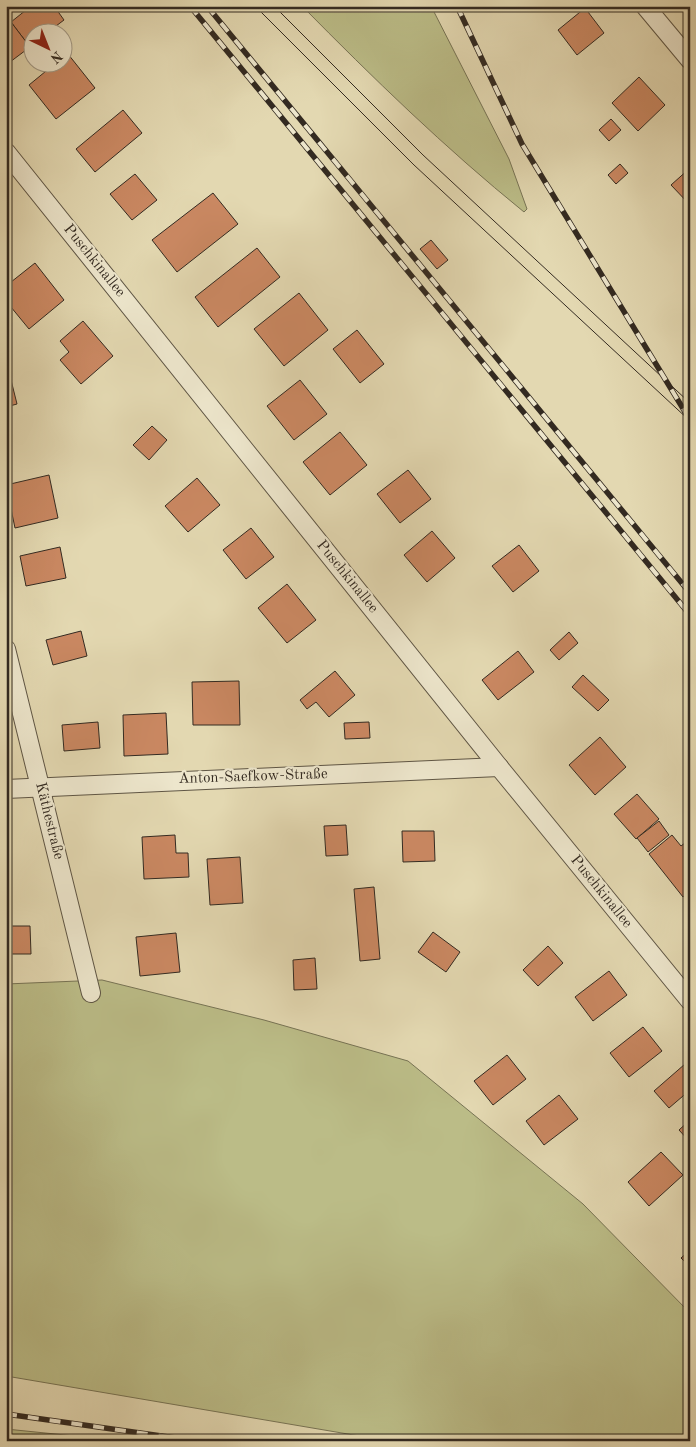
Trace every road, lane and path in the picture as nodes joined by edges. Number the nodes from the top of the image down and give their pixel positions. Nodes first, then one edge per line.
1 (645, 6) edge
2 (690, 60) edge
3 (6, 152) edge
4 (6, 650) edge
5 (499, 767) junction
6 (40, 786) junction
7 (6, 789) edge
8 (91, 993) dead end
9 (690, 1000) edge

1 - 2 street
3 - 5 street, Puschkinallee
4 - 6 street, Käthestraße
5 - 6 street, Anton-Saefkow-Straße
5 - 9 street, Puschkinallee
6 - 7 street, Anton-Saefkow-Straße
6 - 8 street, Käthestraße

